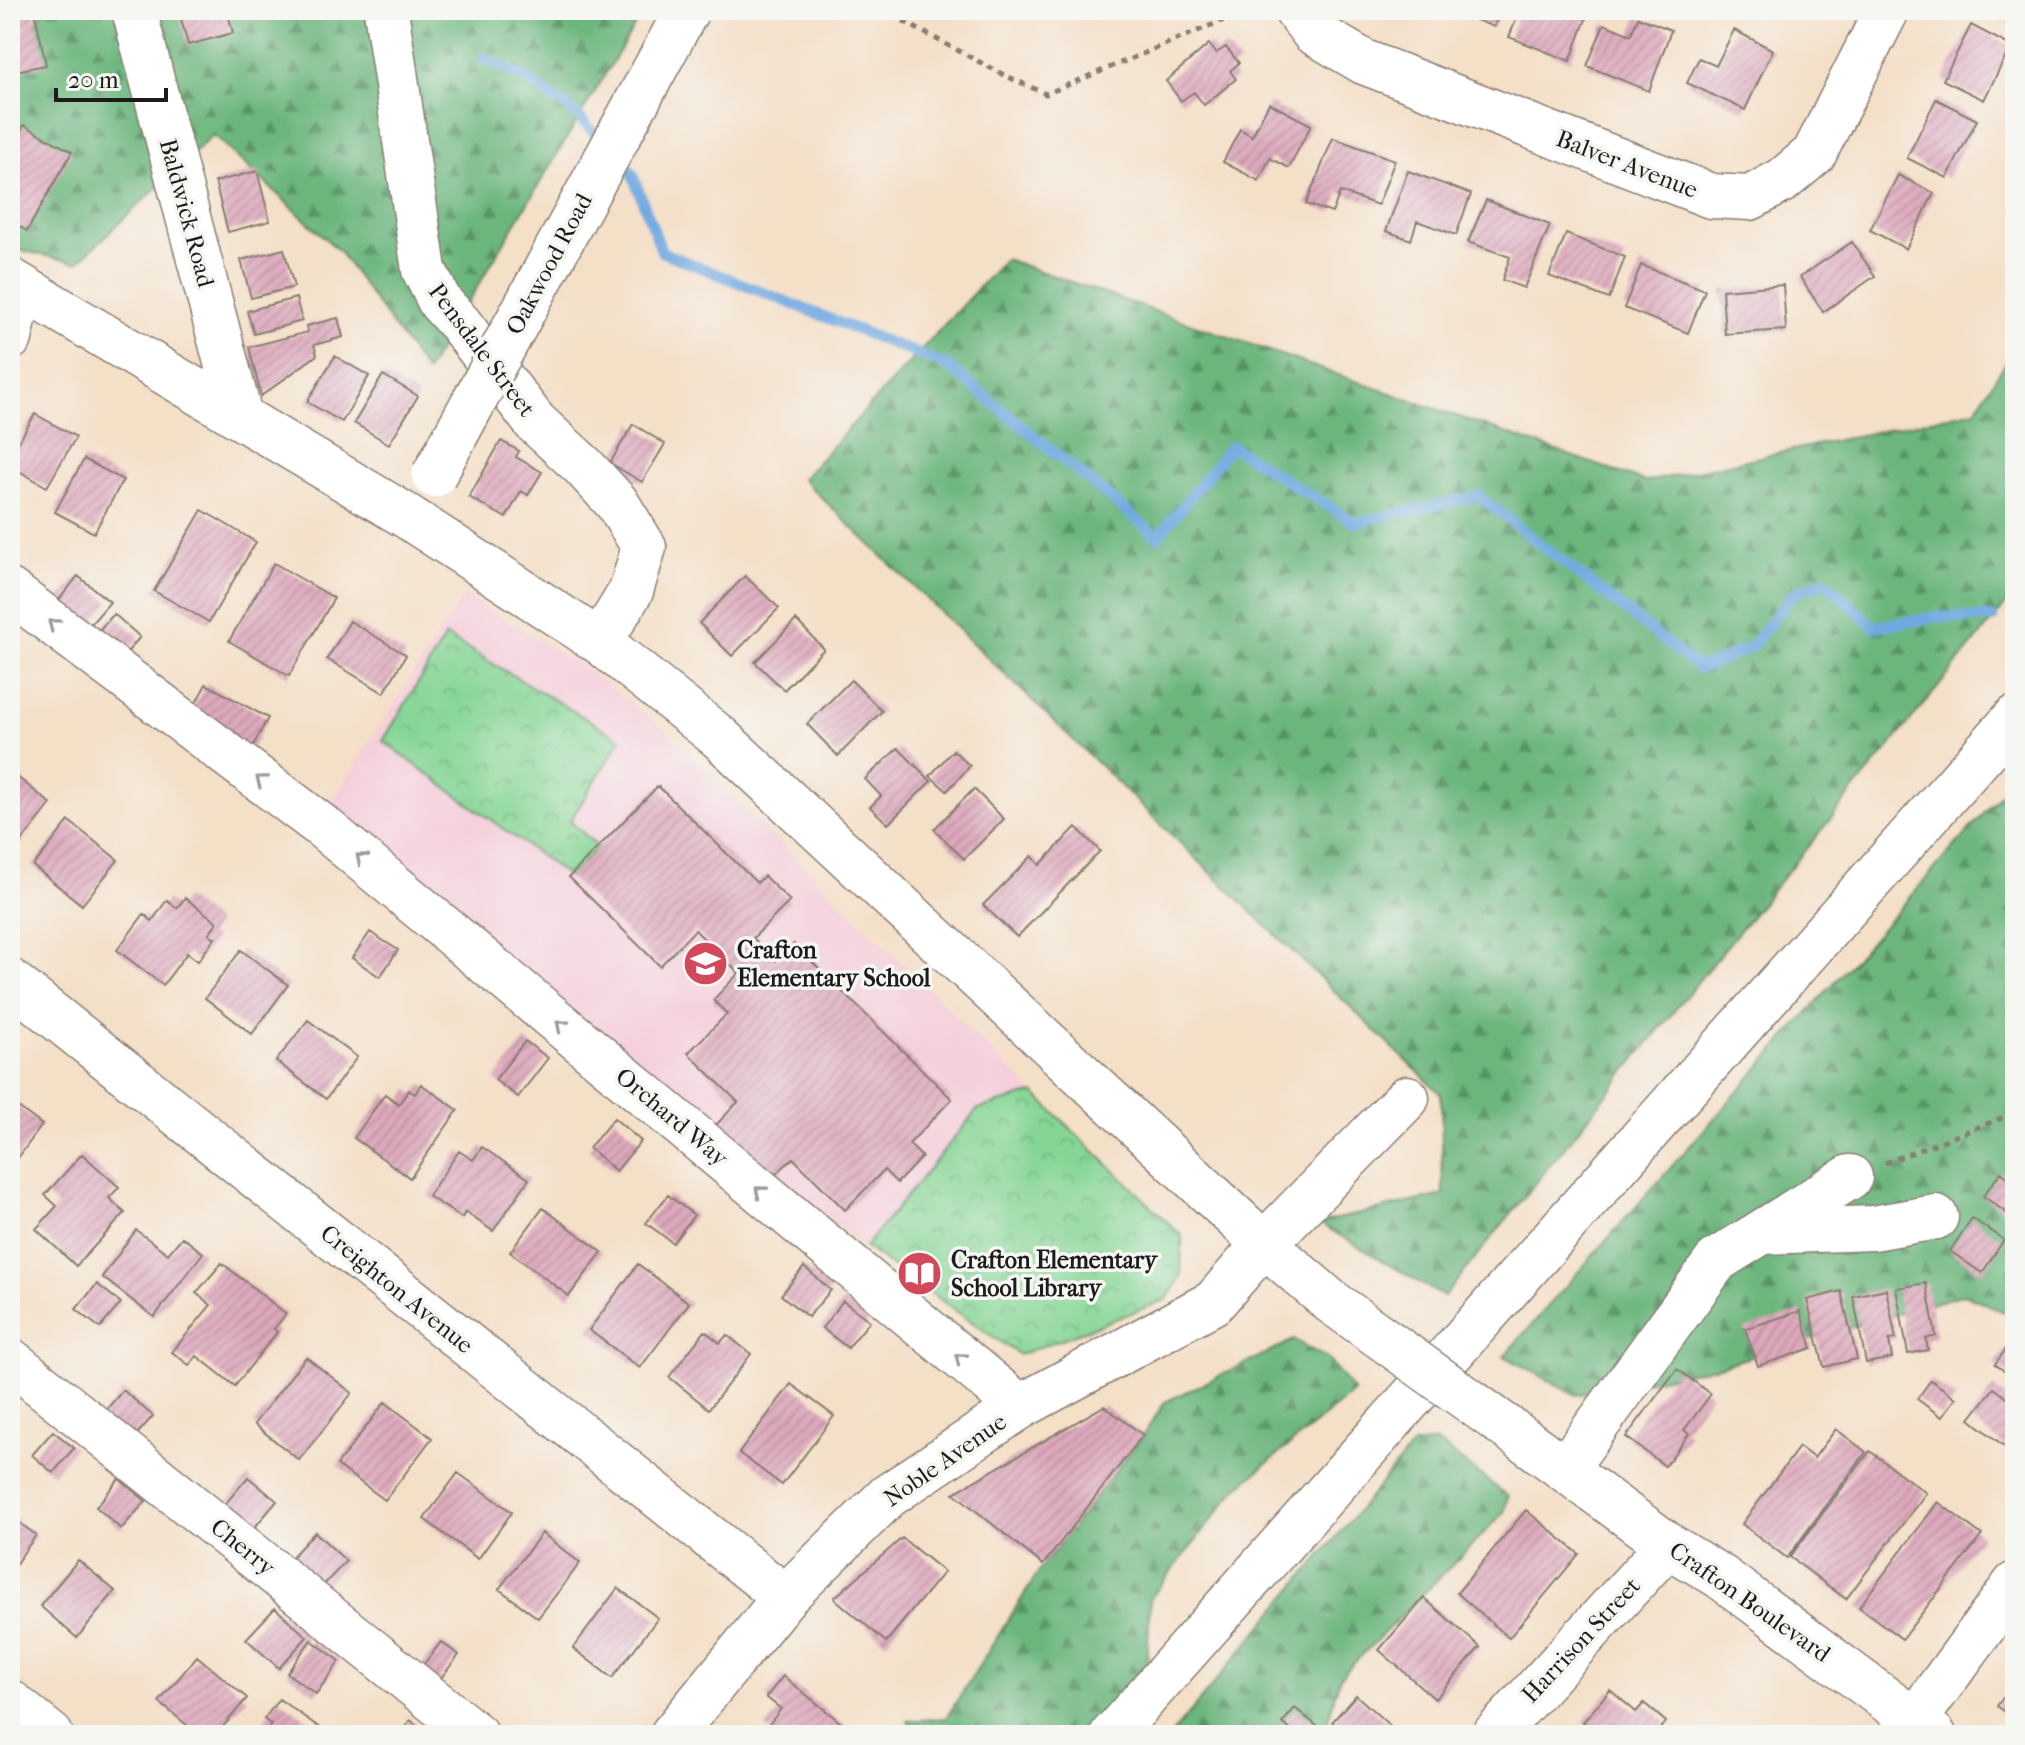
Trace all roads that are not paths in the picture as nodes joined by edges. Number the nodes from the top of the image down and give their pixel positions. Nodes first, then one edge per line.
1 (134, 10) edge
2 (386, 10) edge
3 (687, 10) edge
4 (1296, 10) edge
5 (1887, 10) edge
6 (16, 284) edge
7 (10, 338) edge
8 (240, 416) junction
9 (408, 517) junction
10 (10, 591) edge
11 (600, 642) junction
12 (2015, 718) edge
13 (10, 981) edge
14 (1407, 1098) dead end
15 (1850, 1177) road end
16 (1936, 1217) dead end
17 (1761, 1232) junction
18 (1264, 1244) junction
19 (10, 1360) edge
20 (1020, 1407) junction
21 (1565, 1469) junction
22 (1668, 1545) junction
23 (2015, 1584) edge
24 (785, 1597) junction
25 (10, 1702) edge
26 (1925, 1728) edge
27 (51, 1735) edge
28 (476, 1735) edge
29 (672, 1735) edge
30 (1112, 1735) edge
31 (1494, 1735) edge

1 - 8 street, Baldwick Road
2 - 11 street, Pensdale Street
3 - 9 street, Oakwood Road, bridge
4 - 5 street, Balver Avenue
6 - 7 street
6 - 8 street, Crafton Boulevard
8 - 9 street, Crafton Boulevard
9 - 11 street, Crafton Boulevard
20 -> 10 street, Orchard Way
11 - 18 street, Crafton Boulevard
12 - 30 street
13 - 24 street, Creighton Avenue
14 - 18 street, Noble Avenue
15 - 17 street
16 - 17 street
17 - 21 street
18 - 20 street, Noble Avenue
18 - 21 street, Crafton Boulevard, bridge
19 - 28 street, Cherry
20 - 24 street, Noble Avenue
21 - 22 street, Crafton Boulevard
22 - 26 street, Crafton Boulevard
22 - 31 street, Harrison Street
23 - 26 street
24 - 29 street, Noble Avenue
25 - 27 street

